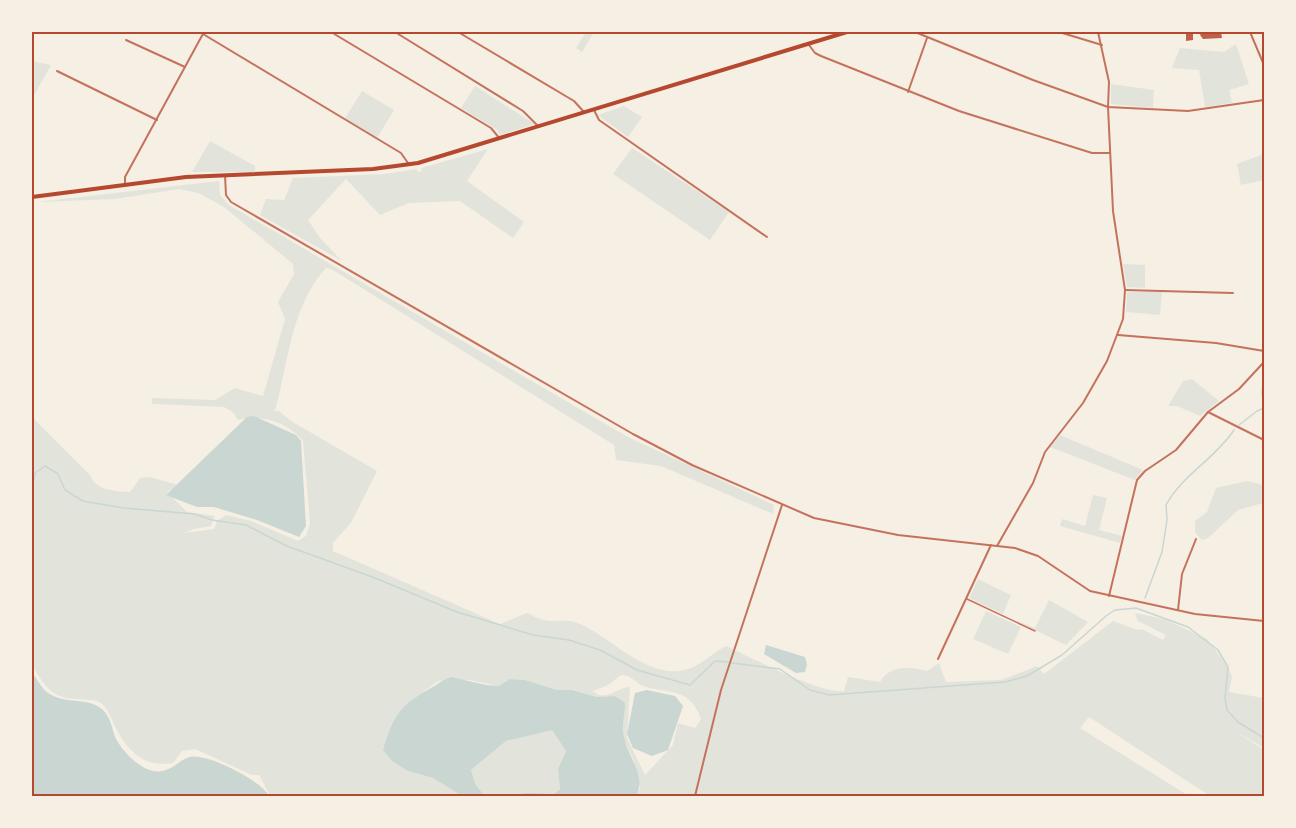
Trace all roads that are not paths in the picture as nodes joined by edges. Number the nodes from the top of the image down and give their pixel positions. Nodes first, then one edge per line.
1 (331, 32) edge
2 (395, 32) edge
3 (458, 32) edge
4 (847, 32) edge
5 (915, 32) edge
6 (1059, 32) edge
7 (1098, 32) edge
8 (1250, 32) edge
9 (204, 33) edge
10 (928, 37) junction
11 (126, 40) dead end
12 (808, 43) junction
13 (1102, 45) junction
14 (1264, 65) edge
15 (185, 68) junction
16 (57, 71) dead end
17 (908, 92) junction
18 (1264, 100) edge
19 (1107, 107) junction
20 (594, 110) junction
21 (584, 113) junction
22 (157, 120) junction
23 (539, 127) junction
24 (500, 139) junction
25 (1110, 153) junction
26 (408, 165) junction
27 (225, 175) junction
28 (124, 184) junction
29 (32, 197) edge
30 (767, 237) dead end
31 (1125, 290) junction
32 (1233, 293) dead end
33 (1118, 335) junction
34 (1264, 351) edge
35 (1264, 362) edge
36 (1208, 412) junction
37 (1264, 440) edge
38 (782, 505) junction
39 (1196, 539) dead end
40 (991, 545) junction
41 (997, 546) junction
42 (1109, 596) junction
43 (966, 598) junction
44 (1178, 610) junction
45 (1264, 621) edge
46 (1035, 631) dead end
47 (938, 659) dead end
48 (695, 796) edge

1 - 24 street
2 - 23 street
3 - 21 street
4 - 12 main road
5 - 10 street
6 - 13 street
7 - 13 street
8 - 14 street
9 - 15 street
9 - 26 street
10 - 17 street
10 - 19 street
11 - 15 street
12 - 17 street
12 - 20 main road
13 - 19 street
15 - 22 street
16 - 22 street
17 - 25 street
18 - 19 street
19 - 25 street
20 - 21 main road
20 - 30 street
21 - 23 main road
22 - 28 street
23 - 24 main road
24 - 26 main road
25 - 31 street
26 - 27 main road
27 - 28 main road
27 - 38 street
28 - 29 main road
31 - 32 street
31 - 33 street
33 - 34 street
33 - 41 street
35 - 36 street
36 - 37 street
36 - 42 street
38 - 40 street
38 - 48 street
39 - 44 street
40 - 41 street
40 - 43 street
41 - 42 street
42 - 44 street
43 - 46 lane
43 - 47 street
44 - 45 street

